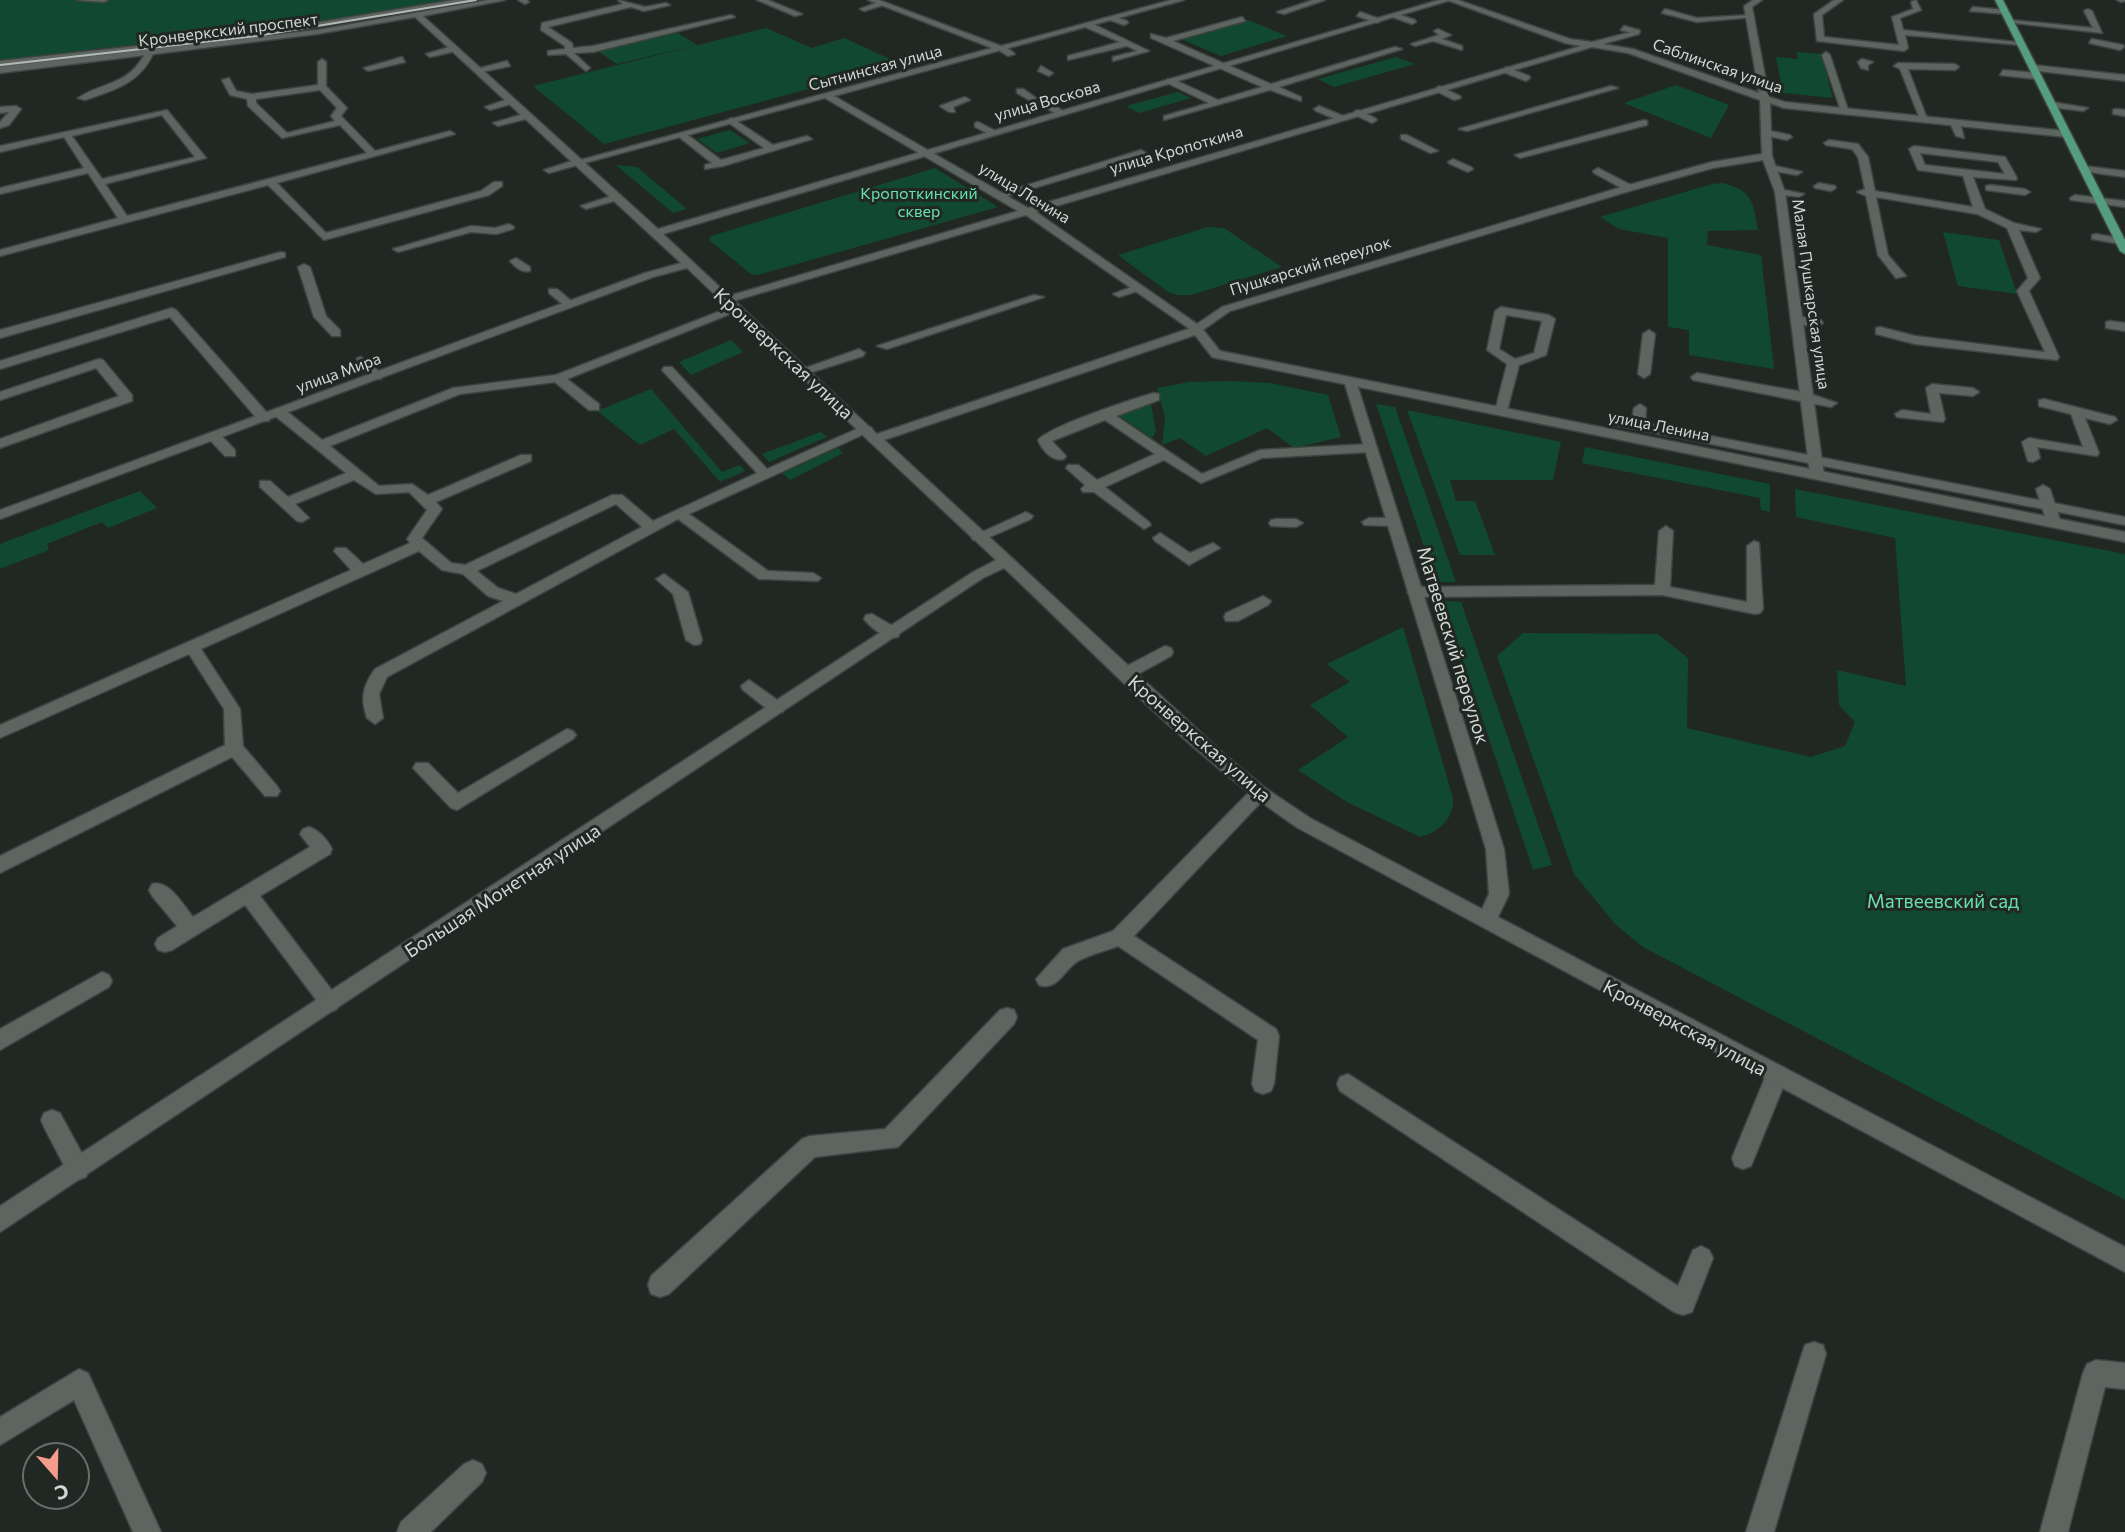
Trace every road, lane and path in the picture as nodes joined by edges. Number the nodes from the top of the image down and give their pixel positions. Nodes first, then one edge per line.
1 (81, 0) edge
2 (104, 0) edge
3 (468, 0) edge
4 (501, 0) edge
5 (608, 0) edge
6 (618, 0) edge
7 (872, 0) edge
8 (1180, 0) edge
9 (1320, 0) edge
10 (1449, 0) edge
11 (1758, 0) edge
12 (1999, 0) edge
13 (1834, 1) edge
14 (1903, 1) edge
15 (595, 3) dead end
16 (761, 4) edge
17 (787, 4) dead end
18 (881, 4) junction
19 (1331, 4) dead end
20 (629, 5) junction
21 (666, 5) dead end
22 (776, 6) junction
23 (864, 9) dead end
24 (1973, 9) dead end
25 (702, 10) dead end
26 (1665, 11) dead end
27 (2088, 11) dead end
28 (1281, 12) dead end
29 (2005, 12) junction
30 (543, 14) dead end
31 (798, 15) dead end
32 (1360, 15) dead end
33 (1395, 15) junction
34 (418, 16) junction
35 (1750, 17) junction
36 (1113, 18) junction
37 (1242, 19) dead end
38 (1377, 20) junction
39 (554, 22) junction
40 (1412, 22) dead end
41 (2010, 22) junction
42 (1124, 23) dead end
43 (1088, 25) junction
44 (1625, 28) dead end
45 (2016, 33) junction
46 (1901, 34) junction
47 (2041, 35) dead end
48 (1154, 36) dead end
49 (1891, 36) dead end
50 (1165, 41) junction
51 (2092, 41) dead end
52 (1127, 43) junction
53 (2021, 43) junction
54 (1415, 44) dead end
55 (1593, 45) junction
56 (2120, 47) dead end
57 (1459, 48) dead end
58 (453, 49) junction
59 (1398, 49) dead end
60 (570, 51) junction
61 (1007, 51) junction
62 (149, 54) junction
63 (430, 54) dead end
64 (551, 54) dead end
65 (1826, 55) dead end
66 (1071, 58) dead end
67 (402, 60) dead end
68 (1116, 60) dead end
69 (322, 62) dead end
70 (0, 64) edge
71 (506, 64) dead end
72 (1221, 66) junction
73 (1955, 67) dead end
74 (368, 68) dead end
75 (586, 68) dead end
76 (0, 70) edge
77 (477, 70) junction
78 (1506, 70) junction
79 (2035, 72) junction
80 (2003, 73) dead end
81 (1526, 78) dead end
82 (2125, 78) edge
83 (226, 80) dead end
84 (1170, 81) junction
85 (322, 87) junction
86 (1271, 87) junction
87 (1614, 88) dead end
88 (1439, 89) junction
89 (1020, 91) dead end
90 (1562, 93) dead end
91 (828, 96) junction
92 (82, 97) dead end
93 (252, 97) junction
94 (1032, 97) dead end
95 (1457, 97) dead end
96 (1298, 99) dead end
97 (1575, 99) junction
98 (965, 100) dead end
99 (1765, 100) junction
100 (511, 102) junction
101 (1217, 103) junction
102 (1047, 105) dead end
103 (2052, 105) junction
104 (489, 107) dead end
105 (2084, 108) dead end
106 (1319, 109) dead end
107 (0, 110) edge
108 (952, 110) dead end
109 (1846, 111) junction
110 (1060, 112) junction
111 (1358, 113) junction
112 (1492, 113) dead end
113 (527, 116) junction
114 (1167, 118) dead end
115 (1340, 118) junction
116 (1503, 118) junction
117 (1372, 120) dead end
118 (1925, 120) junction
119 (732, 121) junction
120 (342, 122) junction
121 (498, 123) dead end
122 (1644, 123) dead end
123 (1955, 123) junction
124 (1515, 124) dead end
125 (0, 125) edge
126 (978, 125) dead end
127 (1464, 129) dead end
128 (991, 132) junction
129 (1766, 133) junction
130 (66, 134) junction
131 (450, 134) dead end
132 (2066, 134) junction
133 (681, 135) junction
134 (1961, 136) dead end
135 (1404, 137) dead end
136 (1787, 137) dead end
137 (807, 139) dead end
138 (1550, 143) junction
139 (1829, 143) dead end
140 (0, 149) edge
141 (768, 150) junction
142 (1433, 151) dead end
143 (922, 153) junction
144 (1141, 153) dead end
145 (1563, 153) dead end
146 (373, 154) junction
147 (1520, 155) dead end
148 (578, 162) junction
149 (1453, 162) dead end
150 (720, 163) junction
151 (708, 167) dead end
152 (1771, 168) junction
153 (90, 169) junction
154 (1468, 169) dead end
155 (2084, 169) junction
156 (549, 170) dead end
157 (1598, 171) dead end
158 (1967, 173) junction
159 (2125, 174) edge
160 (270, 180) junction
161 (1852, 180) dead end
162 (99, 183) junction
163 (498, 184) dead end
164 (1973, 186) junction
165 (1629, 188) junction
166 (0, 191) edge
167 (1780, 192) junction
168 (2025, 192) dead end
169 (1866, 195) junction
170 (997, 196) junction
171 (617, 197) junction
172 (2074, 198) dead end
173 (2100, 201) junction
174 (2125, 204) edge
175 (586, 206) dead end
176 (1980, 211) junction
177 (1027, 213) junction
178 (124, 219) junction
179 (2012, 226) junction
180 (509, 227) dead end
181 (2036, 229) dead end
182 (656, 233) junction
183 (2096, 237) dead end
184 (2123, 246) edge
185 (398, 249) dead end
186 (0, 253) edge
187 (281, 255) dead end
188 (516, 261) dead end
189 (688, 264) junction
190 (304, 267) dead end
191 (526, 269) dead end
192 (1900, 276) dead end
193 (1134, 286) junction
194 (553, 291) dead end
195 (1116, 292) dead end
196 (1038, 297) dead end
197 (731, 304) junction
198 (570, 305) junction
199 (2034, 314) junction
200 (2050, 317) dead end
201 (1797, 320) junction
202 (1817, 323) dead end
203 (2110, 325) dead end
204 (2125, 327) edge
205 (1196, 330) junction
206 (1880, 331) dead end
207 (336, 333) dead end
208 (0, 334) edge
209 (1649, 334) dead end
210 (883, 346) dead end
211 (859, 353) dead end
212 (361, 361) dead end
213 (1513, 363) junction
214 (0, 365) edge
215 (668, 370) dead end
216 (803, 371) junction
217 (1644, 374) dead end
218 (377, 376) junction
219 (1697, 377) dead end
220 (558, 378) junction
221 (1350, 381) junction
222 (1973, 392) dead end
223 (0, 396) edge
224 (1154, 397) dead end
225 (1808, 398) junction
226 (1831, 403) dead end
227 (2044, 403) dead end
228 (1502, 405) junction
229 (594, 407) dead end
230 (1640, 408) dead end
231 (279, 412) junction
232 (2077, 413) junction
233 (1105, 414) junction
234 (1902, 414) dead end
235 (264, 418) junction
236 (2110, 420) dead end
237 (1638, 426) junction
238 (870, 434) junction
239 (214, 436) junction
240 (0, 444) edge
241 (320, 446) junction
242 (1370, 448) junction
243 (230, 453) dead end
244 (1165, 454) junction
245 (1059, 456) dead end
246 (526, 458) dead end
247 (2034, 458) dead end
248 (1073, 468) dead end
249 (1816, 468) junction
250 (356, 474) junction
251 (764, 474) junction
252 (265, 484) dead end
253 (1091, 488) junction
254 (2043, 489) dead end
255 (427, 501) junction
256 (286, 503) junction
257 (2048, 506) junction
258 (679, 513) junction
259 (0, 515) edge
260 (1026, 516) dead end
261 (302, 518) dead end
262 (2125, 521) edge
263 (1369, 522) dead end
264 (1394, 522) junction
265 (1276, 523) dead end
266 (1297, 523) dead end
267 (2053, 523) junction
268 (1144, 525) dead end
269 (651, 527) junction
270 (1666, 531) dead end
271 (978, 537) junction
272 (2125, 537) edge
273 (1160, 538) dead end
274 (421, 544) junction
275 (1754, 546) dead end
276 (1213, 548) dead end
277 (341, 551) dead end
278 (1005, 561) junction
279 (467, 570) junction
280 (361, 571) junction
281 (813, 578) dead end
282 (664, 579) dead end
283 (1662, 590) junction
284 (1415, 592) junction
285 (515, 599) junction
286 (1263, 601) dead end
287 (1232, 617) dead end
288 (872, 619) dead end
289 (892, 632) junction
290 (694, 640) dead end
291 (192, 647) junction
292 (1165, 652) dead end
293 (1125, 674) junction
294 (749, 686) dead end
295 (777, 708) junction
296 (374, 718) dead end
297 (0, 732) edge
298 (567, 735) dead end
299 (234, 748) junction
300 (422, 768) dead end
301 (271, 791) dead end
302 (1259, 793) junction
303 (309, 834) dead end
304 (0, 865) edge
305 (159, 890) dead end
306 (247, 894) junction
307 (1486, 921) junction
308 (191, 929) junction
309 (1120, 937) junction
310 (165, 944) dead end
311 (1046, 979) dead end
312 (102, 981) dead end
313 (330, 1003) junction
314 (1007, 1017) dead end
315 (6, 1040) edge
316 (1777, 1075) junction
317 (1263, 1084) dead end
318 (1348, 1084) dead end
319 (52, 1119) dead end
320 (1743, 1158) dead end
321 (78, 1169) junction
322 (0, 1220) edge
323 (1701, 1258) dead end
324 (2125, 1260) edge
325 (660, 1285) dead end
326 (1814, 1354) dead end
327 (2125, 1376) edge
328 (2, 1427) edge
329 (473, 1473) dead end
330 (146, 1532) edge
331 (411, 1532) edge
332 (1760, 1532) edge
333 (2054, 1532) edge

1 - 2 street
3 - 70 street
4 - 34 street, Кронверкский проспект
5 - 15 street
6 - 20 street
7 - 18 street
8 - 36 street, Сытнинская улица
9 - 19 street
9 - 28 street
10 - 33 street, улица Воскова
10 - 55 street, Саблинская улица
11 - 35 street
12 - 29 main road
13 - 46 street
14 - 46 street
16 - 22 street
17 - 22 street
18 - 23 street
18 - 61 street
20 - 21 street
20 - 39 street
22 - 31 street
24 - 29 street
25 - 60 street
26 - 35 street
27 - 41 street
29 - 41 main road
30 - 39 street
32 - 38 street
33 - 38 street, улица Воскова
33 - 40 street
34 - 58 street, Кронверкская улица
34 - 62 street, Кронверкский проспект
35 - 99 street, Малая Пушкарская улица
36 - 42 street
36 - 43 street, Сытнинская улица
37 - 50 street
38 - 72 street, улица Воскова
39 - 60 street
41 - 45 main road
43 - 52 street
43 - 61 street, Сытнинская улица
44 - 55 street, улица Кропоткина
45 - 47 street
45 - 53 main road
46 - 49 street
46 - 53 street
48 - 50 street
50 - 72 street
51 - 56 street
52 - 66 street
52 - 68 street
53 - 79 main road
54 - 57 street
55 - 78 street, улица Кропоткина
55 - 99 street, Саблинская улица
58 - 63 street
58 - 77 street, Кронверкская улица
59 - 86 street
60 - 64 street
60 - 75 street
61 - 91 street, Сытнинская улица
62 - 76 street, Кронверкский проспект
62 - 92 street
65 - 109 street
67 - 74 street
69 - 85 street
71 - 77 street
72 - 84 street, улица Воскова
72 - 86 street
73 - 118 street
77 - 100 street, Кронверкская улица
78 - 81 street
78 - 88 street, улица Кропоткина
79 - 80 street
79 - 82 street
79 - 103 main road
83 - 93 street
84 - 101 street
84 - 110 street, улица Воскова
85 - 93 street
85 - 120 street
86 - 96 street
86 - 101 street
87 - 97 street
88 - 95 street
88 - 111 street, улица Кропоткина
89 - 94 street
90 - 97 street
91 - 119 street, Сытнинская улица
91 - 143 street, улица Ленина
93 - 120 street
97 - 116 street
98 - 108 street
99 - 109 street, Саблинская улица
99 - 129 street, Малая Пушкарская улица
100 - 104 street
100 - 113 street, Кронверкская улица
101 - 114 street
102 - 110 street
103 - 105 street
103 - 132 main road
106 - 115 street
107 - 125 street
109 - 118 street, Саблинская улица
110 - 128 street, улица Воскова
111 - 115 street, улица Кропоткина
111 - 117 street
112 - 116 street
113 - 121 street
113 - 148 street, Кронверкская улица
115 - 177 street, улица Кропоткина
116 - 124 street
116 - 127 street
118 - 123 street, Саблинская улица
119 - 133 street, Сытнинская улица
119 - 141 street
120 - 146 street
122 - 138 street
123 - 132 street, Саблинская улица
123 - 134 street
126 - 128 street
128 - 143 street, улица Воскова
129 - 136 street
129 - 152 street, Малая Пушкарская улица
130 - 140 street
130 - 153 street
130 - 162 street
131 - 146 street
132 - 155 main road
133 - 148 street, Сытнинская улица
133 - 150 street
135 - 142 street
137 - 141 street
138 - 145 street
138 - 147 street
139 - 169 street
141 - 150 street
143 - 170 street, улица Ленина
143 - 182 street, улица Воскова
144 - 170 street
146 - 160 street
148 - 156 street, Сытнинская улица
148 - 171 street, Кронверкская улица
149 - 154 street
150 - 151 street
152 - 165 street, Пушкарский переулок
152 - 167 street, Малая Пушкарская улица
152 - 167 street, Пушкарский переулок
153 - 162 street
153 - 166 street
155 - 159 street
155 - 173 main road
157 - 165 street
158 - 158 street
158 - 164 street
160 - 163 street
160 - 178 street
161 - 169 street
162 - 178 street
164 - 168 street
164 - 176 street
165 - 205 street, Пушкарский переулок
167 - 201 street, Малая Пушкарская улица
169 - 176 street
169 - 192 street
170 - 177 street, улица Ленина
171 - 175 street
171 - 182 street, Кронверкская улица
172 - 173 street
173 - 174 street
173 - 184 main road
176 - 179 street
177 - 193 street, улица Ленина
177 - 197 street, улица Кропоткина
178 - 186 street
179 - 181 street
179 - 199 street
180 - 185 street
182 - 189 street, Кронверкская улица
183 - 184 street
187 - 208 street
188 - 191 street
189 - 197 street, Кронверкская улица
189 - 198 street, улица Мира
190 - 207 street
193 - 195 street
193 - 205 street, улица Ленина
194 - 198 street
196 - 210 street
197 - 216 street, Кронверкская улица
197 - 220 street, улица Кропоткина
198 - 218 street, улица Мира
199 - 200 street
199 - 206 street
201 - 202 street
201 - 225 street, Малая Пушкарская улица
203 - 204 street
205 - 221 street, улица Ленина
205 - 228 street, улица Ленина
205 - 238 street, Пушкарский переулок
209 - 217 street
211 - 216 street
212 - 218 street
213 - 213 street
213 - 228 street
214 - 235 street
215 - 251 street
216 - 238 street, Кронверкская улица
218 - 231 street, улица Мира
219 - 225 street
220 - 229 street
220 - 241 street, улица Кропоткина
221 - 228 street, улица Ленина
221 - 242 street, Матвеевский переулок
222 - 234 street
223 - 240 street
224 - 233 street
225 - 226 street
225 - 249 street, Малая Пушкарская улица
227 - 232 street
228 - 237 street, улица Ленина
228 - 249 street, улица Ленина
230 - 237 street
231 - 235 street, улица Мира
231 - 241 street
232 - 236 street
232 - 247 street
233 - 244 street
233 - 245 street
235 - 239 street, улица Мира
237 - 249 street, улица Ленина
238 - 251 street, Пушкарский переулок
238 - 271 street, Кронверкская улица
239 - 243 street
239 - 259 street, улица Мира
241 - 250 street
242 - 244 street
242 - 264 street, Матвеевский переулок
244 - 253 street
246 - 255 street
248 - 253 street
249 - 257 street, улица Ленина
249 - 267 street, улица Ленина
250 - 255 street
250 - 256 street
251 - 258 street, Пушкарский переулок
252 - 256 street
253 - 268 street
254 - 257 street
255 - 274 street
256 - 261 street
257 - 262 street, улица Ленина
257 - 267 street
258 - 269 street, Пушкарский переулок
258 - 281 street
260 - 271 street
263 - 264 street
264 - 284 street, Матвеевский переулок
265 - 266 street
267 - 272 street, улица Ленина
269 - 279 street
269 - 285 street, Пушкарский переулок
270 - 283 street
271 - 278 street, Кронверкская улица
273 - 276 street
274 - 279 street
274 - 280 street
275 - 283 street
277 - 280 street
278 - 289 street, Большая Монетная улица
278 - 293 street, Кронверкская улица
279 - 285 street
280 - 291 street
282 - 290 street
283 - 284 street
284 - 307 street, Матвеевский переулок
285 - 296 street, Пушкарский переулок
286 - 287 street
288 - 289 street
289 - 295 street, Большая Монетная улица
291 - 297 street
291 - 299 street
292 - 293 street
293 - 302 street, Кронверкская улица
294 - 295 street
295 - 313 street, Большая Монетная улица
298 - 300 street
299 - 301 street
299 - 304 street
302 - 307 street, Кронверкская улица
302 - 309 street
303 - 306 street
305 - 308 street
306 - 308 street
306 - 313 street
307 - 316 street, Кронверкская улица
308 - 310 street
309 - 311 street
309 - 317 street
312 - 315 street
313 - 321 street, Большая Монетная улица
314 - 325 street
316 - 320 street
316 - 324 street, Кронверкская улица
318 - 323 street
319 - 321 street
321 - 322 street, Большая Монетная улица
326 - 332 street
327 - 333 street
328 - 330 street
329 - 331 street

